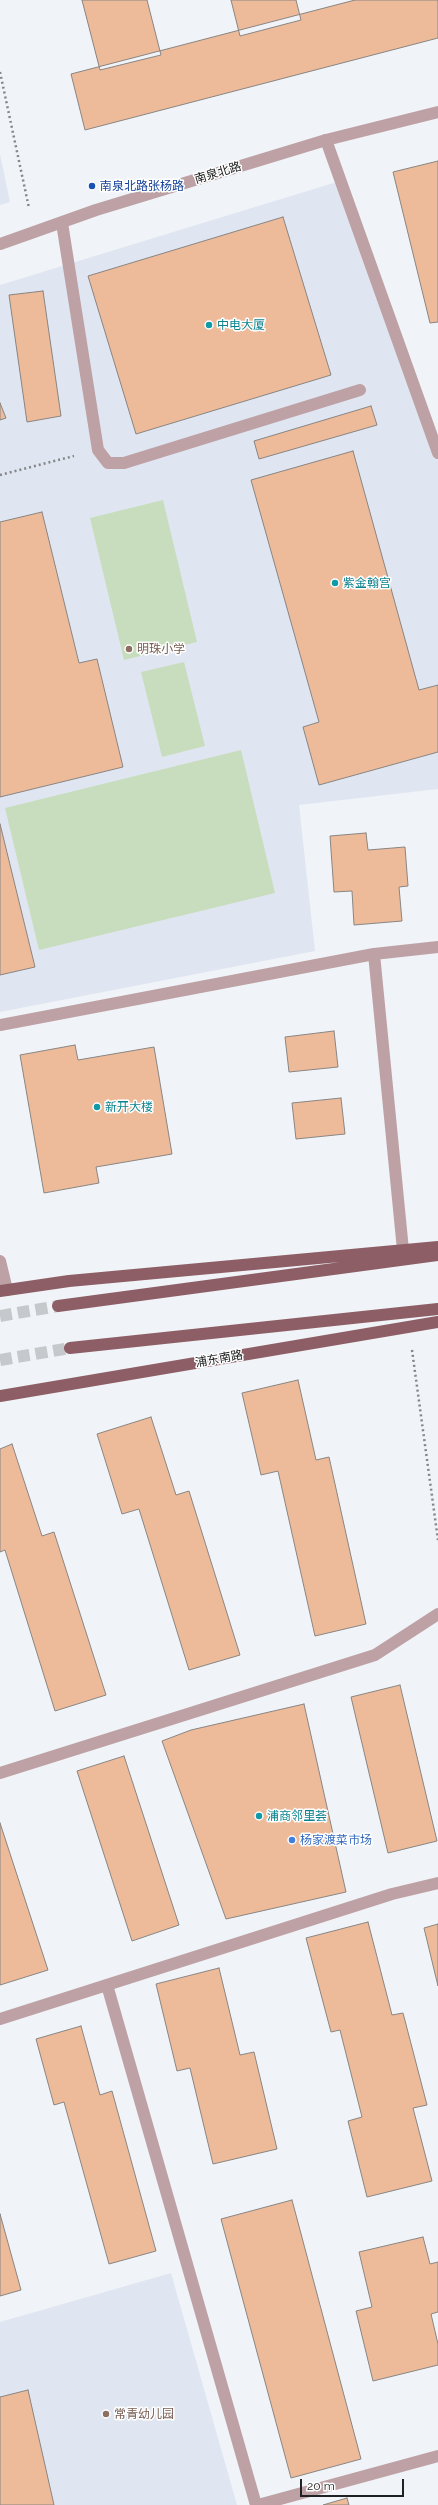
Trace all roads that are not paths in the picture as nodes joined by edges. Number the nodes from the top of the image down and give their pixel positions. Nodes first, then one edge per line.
1 (438, 112) edge
2 (326, 140) junction
3 (62, 223) junction
4 (0, 244) edge
5 (360, 390) dead end
6 (438, 453) edge
7 (438, 946) edge
8 (374, 954) junction
9 (0, 1025) edge
10 (438, 1247) edge
11 (402, 1250) junction
12 (438, 1255) edge
13 (0, 1261) edge
14 (3, 1290) edge
15 (58, 1306) tunnel mouth
16 (438, 1309) edge
17 (438, 1322) edge
18 (70, 1348) tunnel mouth
19 (0, 1396) edge
20 (438, 1614) edge
21 (0, 1773) edge
22 (438, 1883) edge
23 (107, 1985) junction
24 (0, 2019) edge
25 (438, 2456) edge
26 (257, 2505) edge

1 - 2 street, 南泉北路
2 - 3 street, 南泉北路
2 - 6 street
3 - 4 street, 南泉北路
3 - 5 street
7 - 8 street
8 - 9 street
8 - 11 street
10 - 11 main road
11 - 14 main road
12 - 15 main road
13 - 14 street
16 - 18 main road, 浦东南路
17 - 19 main road, 浦东南路
20 - 21 street
22 - 23 street
23 - 24 street
23 - 26 street
25 - 26 street

